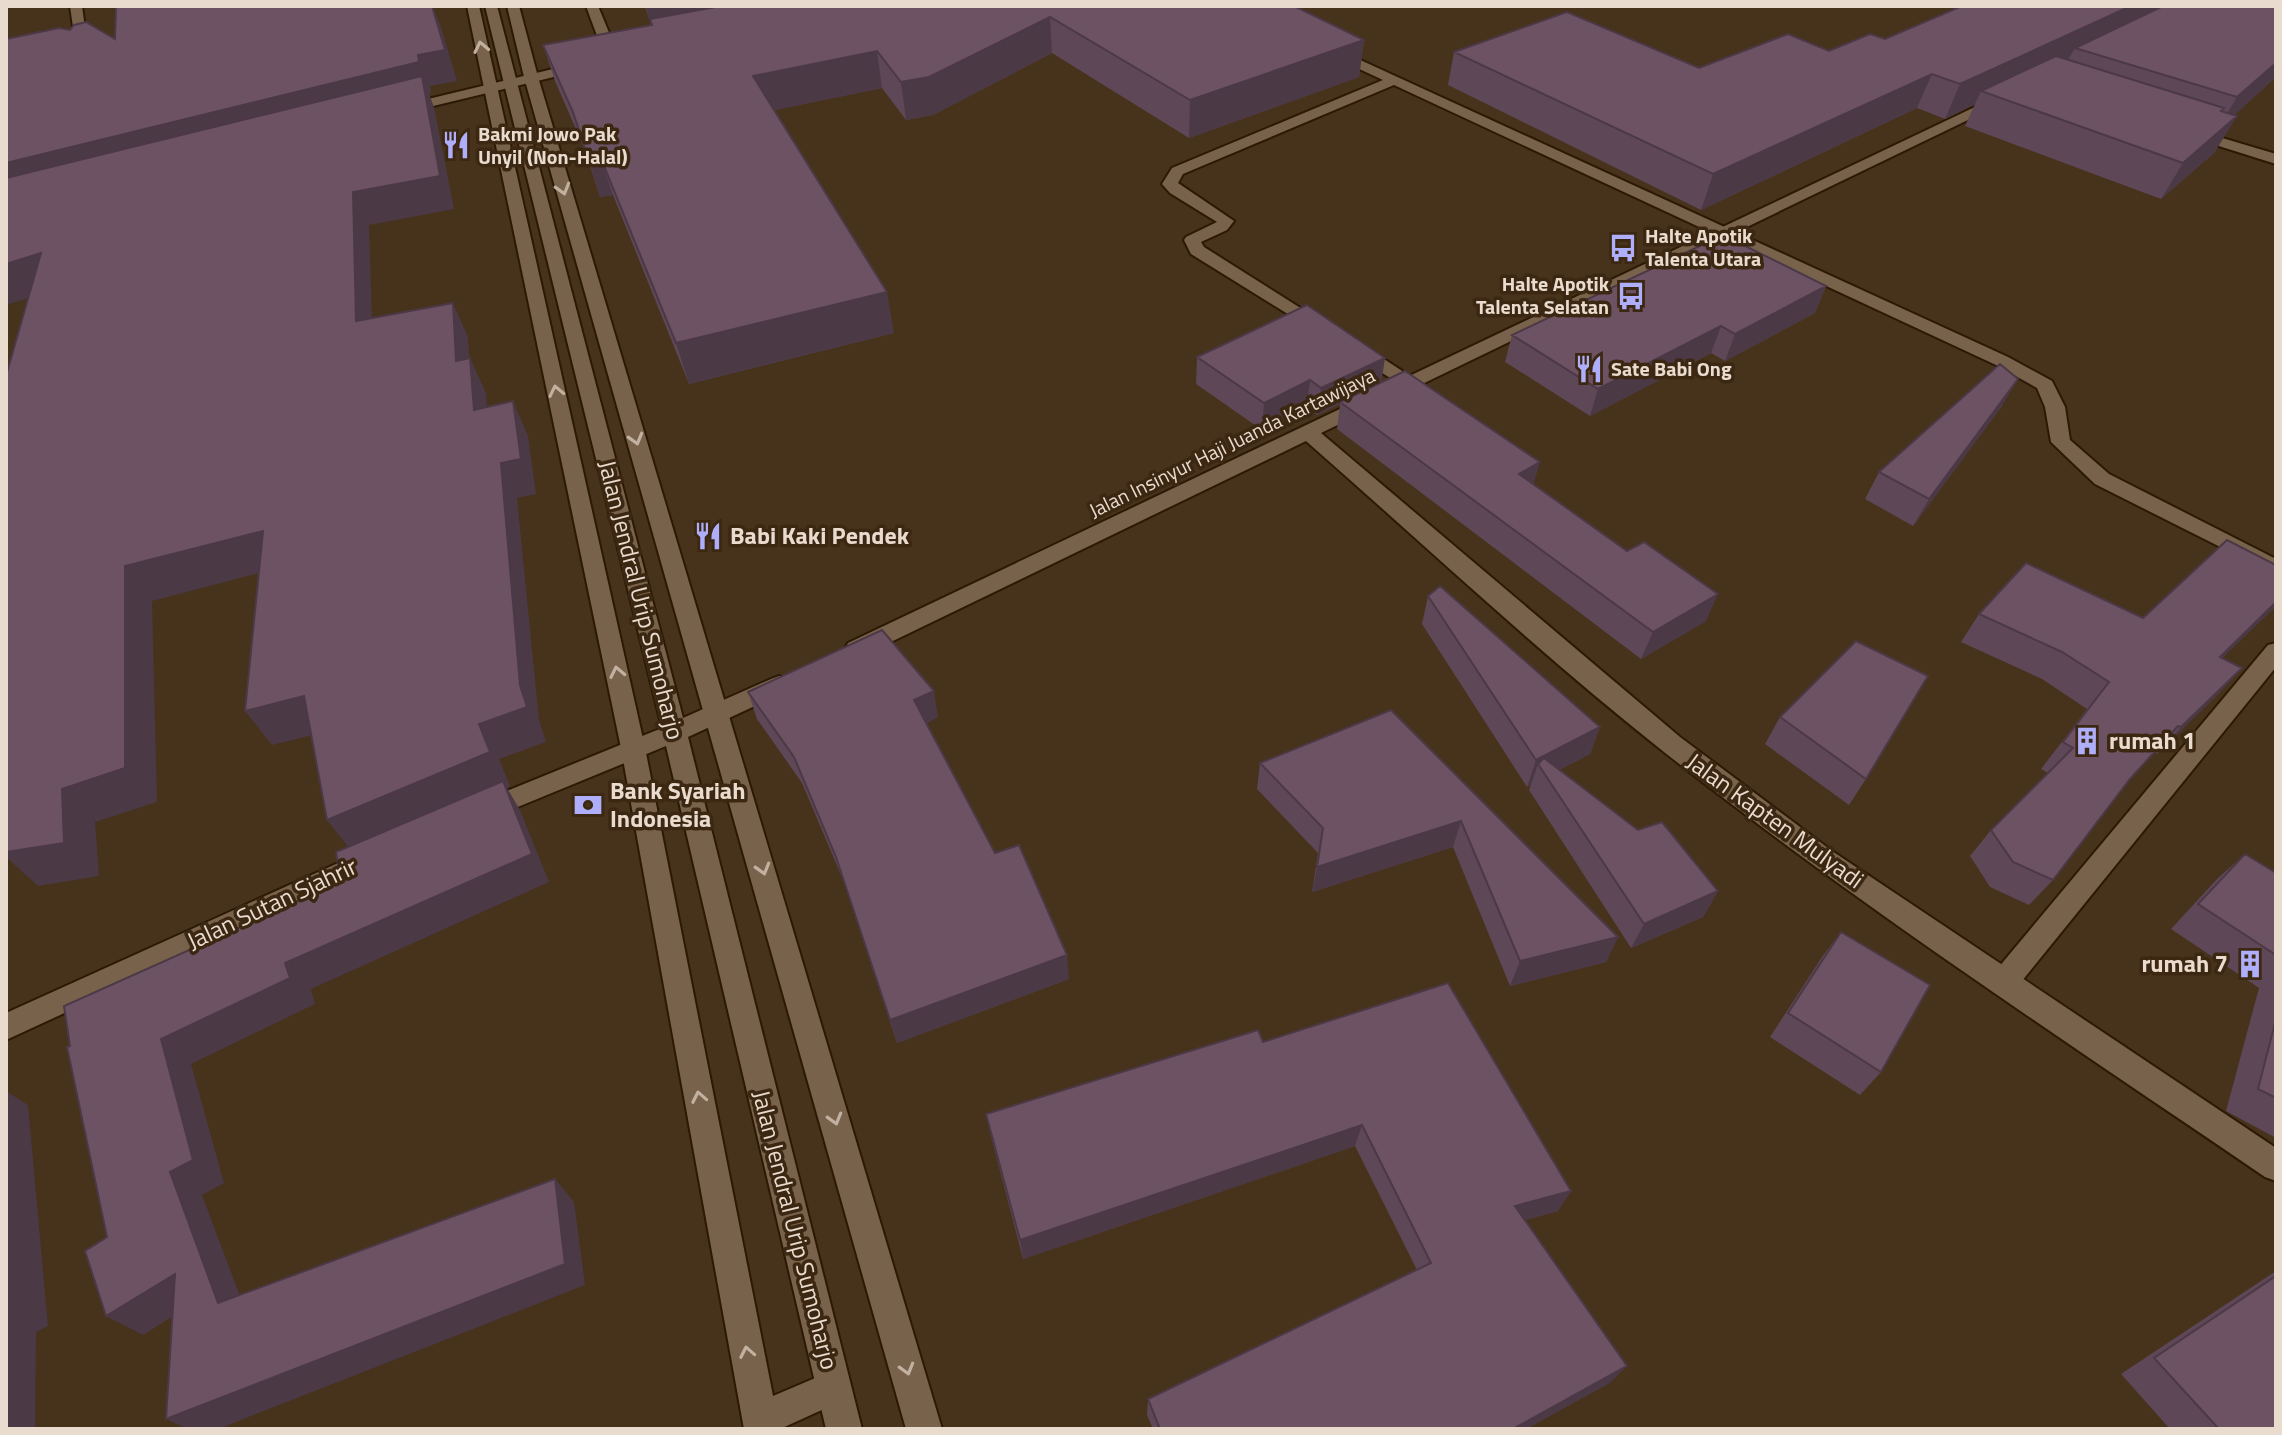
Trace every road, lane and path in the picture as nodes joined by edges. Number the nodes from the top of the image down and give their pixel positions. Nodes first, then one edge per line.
1 (76, 6) edge
2 (473, 6) edge
3 (491, 6) edge
4 (513, 6) edge
5 (592, 6) edge
6 (1322, 46) edge
7 (84, 55) edge
8 (531, 77) junction
9 (1394, 80) junction
10 (510, 82) junction
11 (490, 87) junction
12 (2013, 93) edge
13 (384, 114) edge
14 (2176, 127) edge
15 (2276, 159) edge
16 (1722, 233) junction
17 (1410, 382) junction
18 (1307, 431) junction
19 (2276, 568) edge
20 (2276, 651) edge
21 (838, 657) edge
22 (798, 676) edge
23 (717, 714) junction
24 (674, 733) junction
25 (633, 748) junction
26 (465, 818) edge
27 (394, 848) edge
28 (2003, 983) junction
29 (6, 1027) edge
30 (2276, 1166) edge
31 (834, 1387) junction
32 (761, 1424) edge
33 (844, 1429) edge
34 (924, 1429) edge

1 - 7 main road
11 -> 2 main road
3 - 10 main road, Jalan Jendral Urip Sumoharjo
4 - 8 main road
5 - 8 main road
6 - 9 main road
8 - 10 main road
8 -> 23 main road
9 - 16 main road
9 - 17 main road
10 - 11 main road
10 - 24 main road, Jalan Jendral Urip Sumoharjo
11 - 13 main road
25 -> 11 main road
12 - 16 main road, Jalan Insinyur Haji Juanda Kartawijaya
14 - 15 main road
16 - 17 main road, Jalan Insinyur Haji Juanda Kartawijaya
16 - 19 main road
17 - 18 main road, Jalan Insinyur Haji Juanda Kartawijaya
18 - 21 main road, Jalan Insinyur Haji Juanda Kartawijaya
18 - 28 main road, Jalan Kapten Mulyadi
20 - 28 main road
22 - 23 main road
23 - 24 main road
23 -> 34 main road
24 - 25 main road
24 - 31 main road, Jalan Jendral Urip Sumoharjo
25 - 26 main road
32 -> 25 main road
27 - 29 main road, Jalan Sutan Sjahrir
28 - 30 main road, Jalan Kapten Mulyadi
31 - 32 main road
31 - 33 main road, Jalan Jendral Urip Sumoharjo

